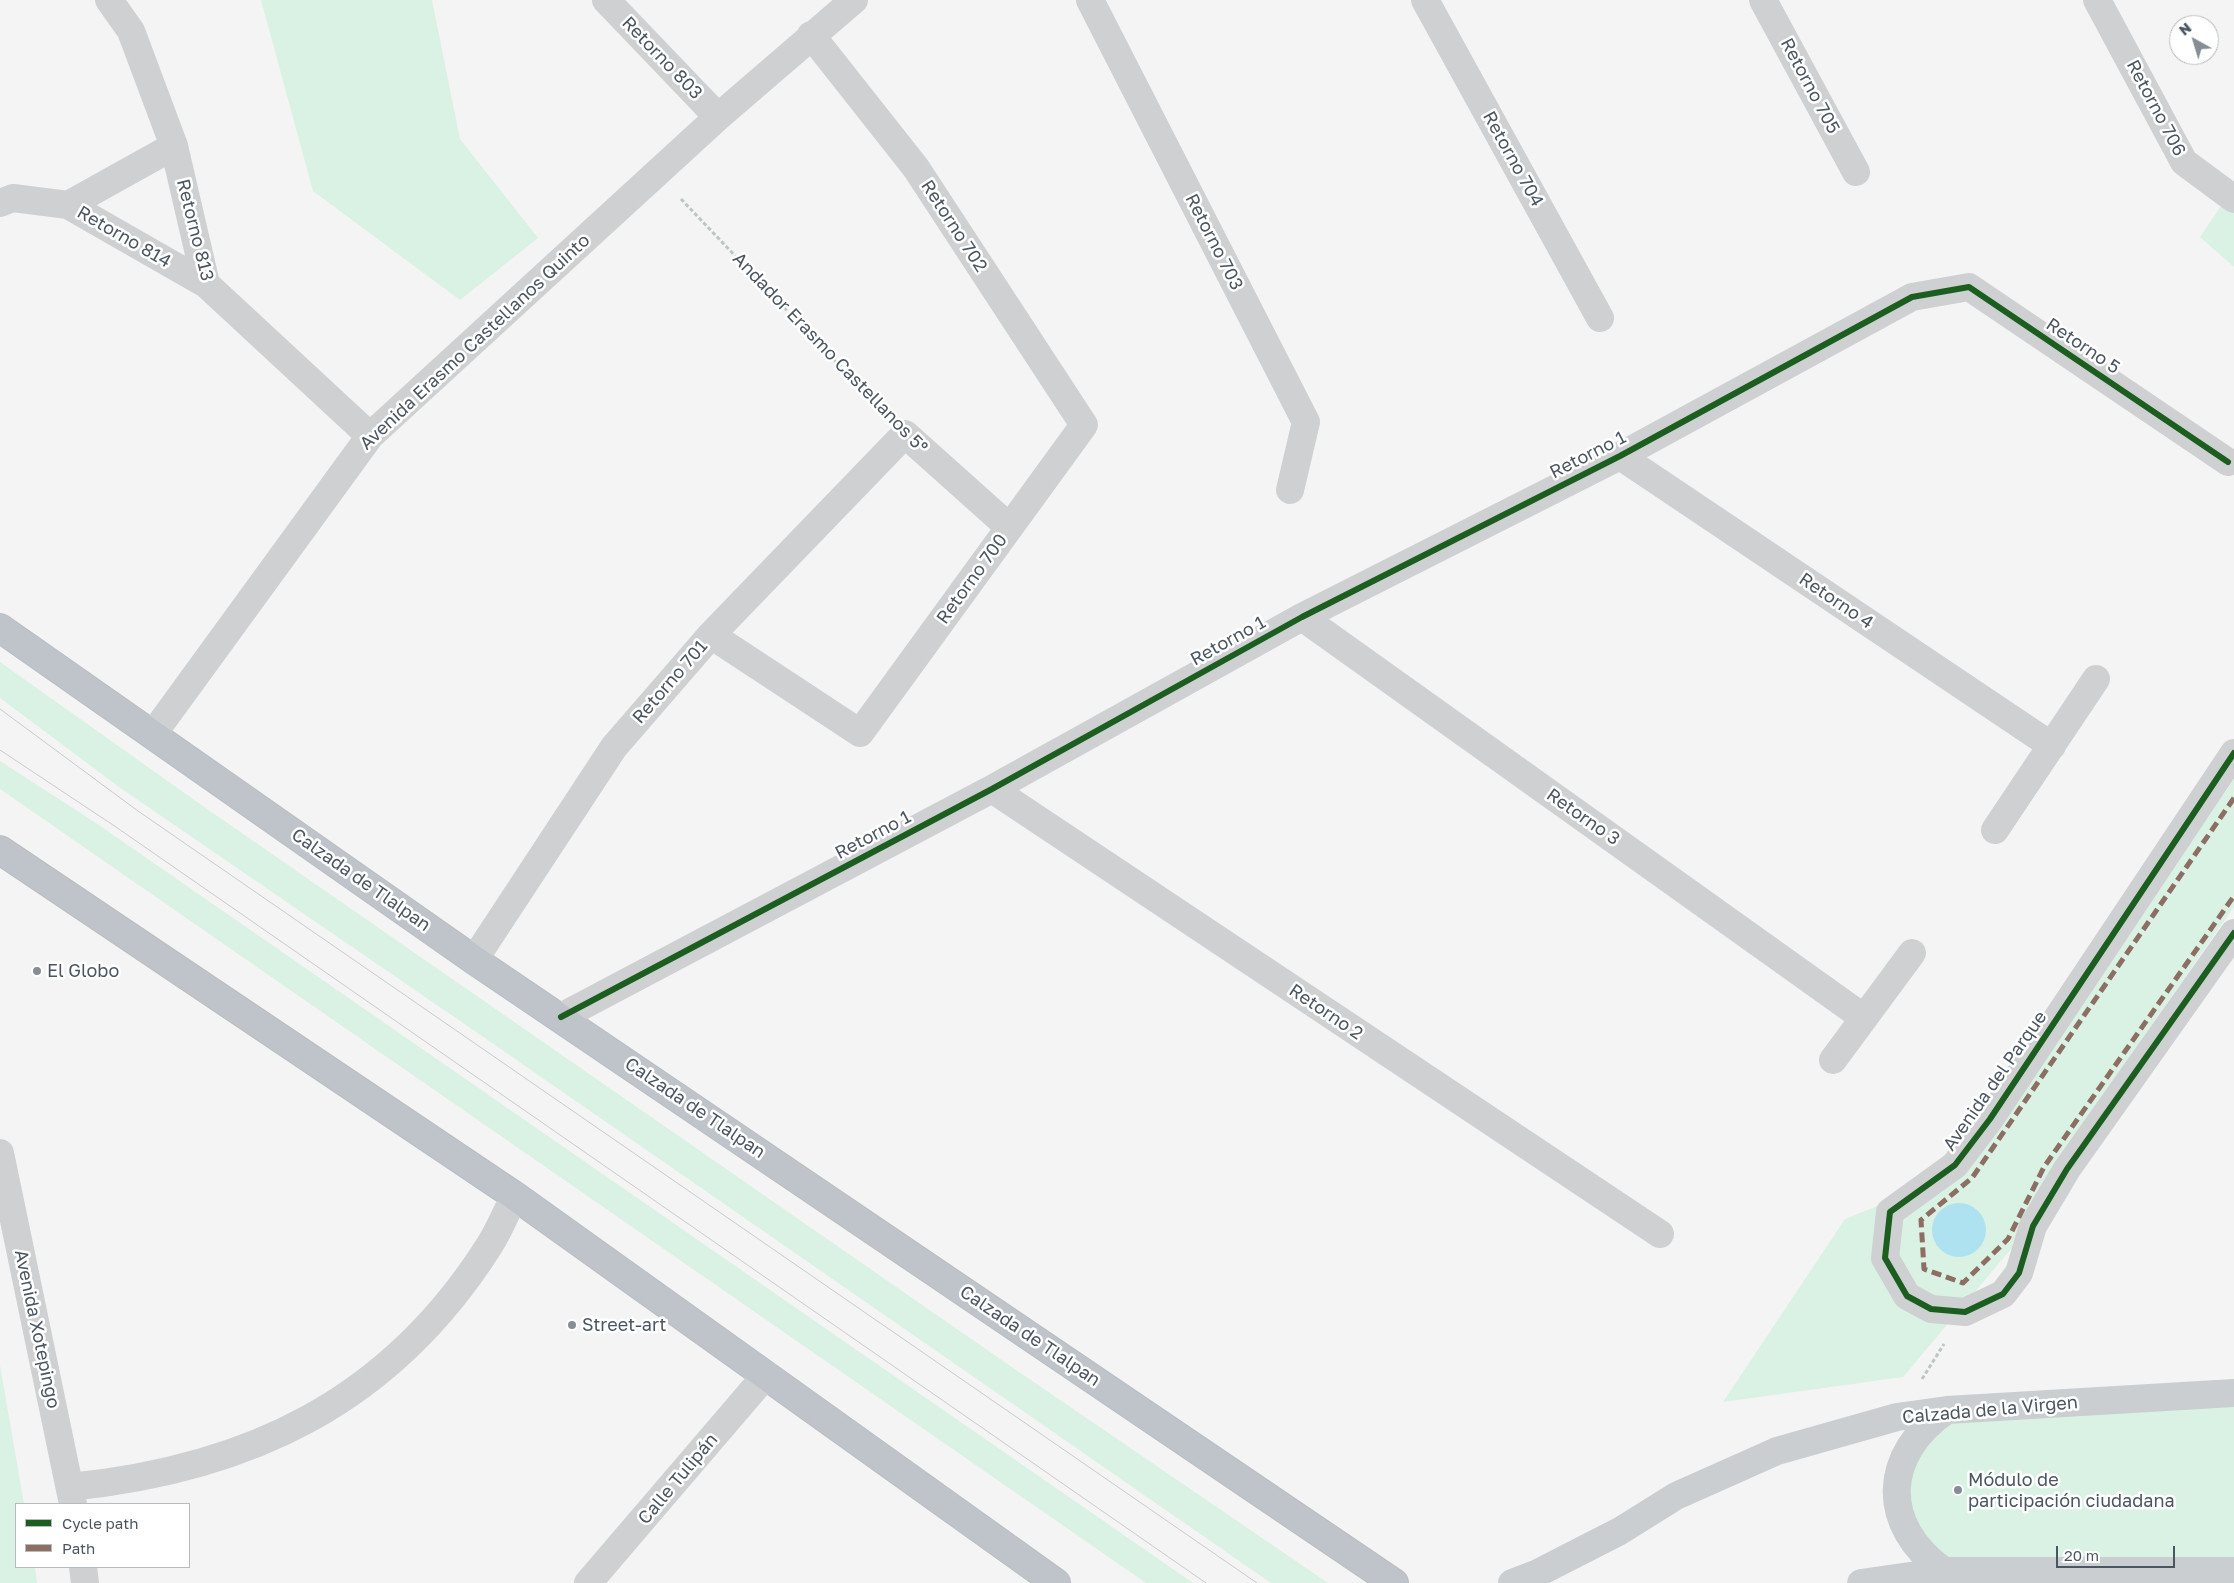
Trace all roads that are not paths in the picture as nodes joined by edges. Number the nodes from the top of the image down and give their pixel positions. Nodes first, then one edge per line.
1 (109, 0) edge
2 (606, 0) edge
3 (854, 0) edge
4 (1090, 0) edge
5 (1425, 0) edge
6 (1763, 0) edge
7 (2097, 0) edge
8 (812, 35) junction
9 (718, 117) junction
10 (174, 146) junction
11 (1856, 172) dead end
12 (2234, 199) edge
13 (0, 203) edge
14 (68, 205) junction
15 (206, 284) junction
16 (1912, 297) joint
17 (1600, 318) dead end
18 (1084, 425) joint
19 (905, 434) joint
20 (370, 436) junction
21 (1620, 456) junction
22 (2228, 462) dead end
23 (1290, 490) dead end
24 (1010, 527) junction
25 (1302, 617) junction
26 (0, 628) edge
27 (711, 635) junction
28 (2096, 678) dead end
29 (153, 734) junction
30 (2052, 746) junction
31 (2234, 753) edge
32 (992, 789) junction
33 (1995, 830) dead end
34 (0, 850) edge
35 (2234, 933) edge
36 (1912, 953) dead end
37 (474, 960) junction
38 (561, 1017) junction
39 (1864, 1018) junction
40 (1833, 1060) dead end
41 (0, 1153) edge
42 (514, 1196) junction
43 (1660, 1234) dead end
44 (766, 1374) junction
45 (2234, 1393) edge
46 (1947, 1410) junction
47 (71, 1496) edge
48 (82, 1568) edge
49 (1944, 1571) junction
50 (2234, 1571) edge
51 (85, 1583) edge
52 (590, 1583) edge
53 (1056, 1583) edge
54 (1394, 1583) edge
55 (1512, 1583) edge
56 (1861, 1583) edge

1 - 10 street, Retorno 813
2 - 9 street, Retorno 803
3 - 8 street, Avenida Erasmo Castellanos Quinto
4 - 23 street, Retorno 703
5 - 17 street, Retorno 704
6 - 11 street, Retorno 705
7 - 12 street, Retorno 706
8 - 9 street, Avenida Erasmo Castellanos Quinto
8 - 18 street, Retorno 702
9 - 20 street, Avenida Erasmo Castellanos Quinto
10 - 14 street, Retorno 814
10 - 15 street, Retorno 813
13 - 14 street, Retorno 814
14 - 15 street, Retorno 814
15 - 20 street, Retorno 813
16 - 21 street, Retorno 1
16 - 22 street, Retorno 5
18 - 24 street, Retorno 700
19 - 24 street, Andador Erasmo Castellanos 5º
19 - 27 street, Retorno 701
20 - 29 street, Avenida Erasmo Castellanos Quinto
21 - 25 street, Retorno 1
21 - 30 street, Retorno 4
24 - 27 street, Retorno 700
25 - 32 street, Retorno 1
25 - 39 street, Retorno 3
26 - 29 highway, Calzada de Tlalpan
27 - 37 street, Retorno 701
28 - 30 street
29 - 37 highway, Calzada de Tlalpan
30 - 33 street
31 - 35 street, Avenida del Parque
32 - 38 street, Retorno 1
32 - 43 street, Retorno 2
34 - 42 highway
36 - 39 street
37 - 38 highway, Calzada de Tlalpan
38 - 54 highway, Calzada de Tlalpan
39 - 40 street
41 - 47 street, Avenida Xotepingo
42 - 44 highway
42 - 47 street
44 - 52 street, Calle Tulipán
44 - 53 highway
45 - 46 main road, Calzada de la Virgen
46 - 49 main road
46 - 55 main road, Calzada de la Virgen
48 - 51 street
49 - 50 main road
49 - 56 main road

